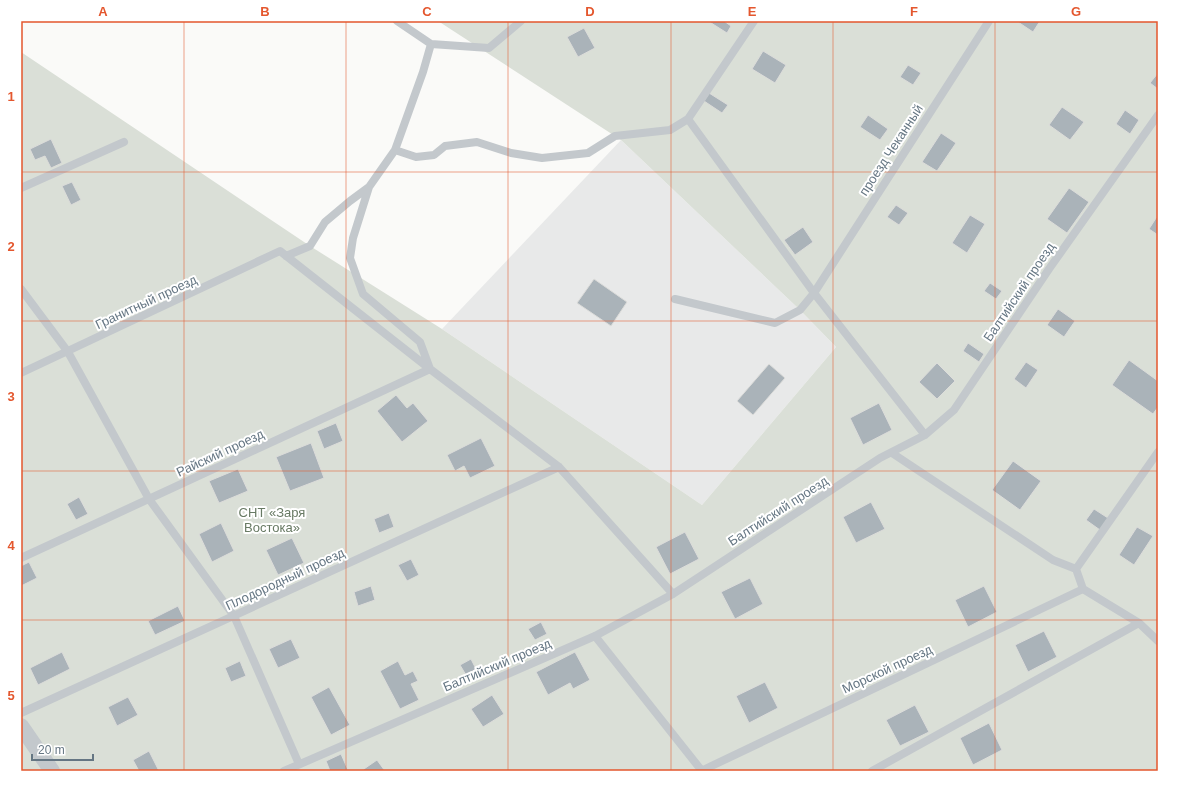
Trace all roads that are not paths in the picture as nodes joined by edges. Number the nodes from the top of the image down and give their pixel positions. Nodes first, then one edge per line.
1 (397, 21) edge
2 (521, 21) edge
3 (754, 21) edge
4 (989, 21) edge
5 (431, 44) junction
6 (1158, 115) edge
7 (688, 119) junction
8 (124, 142) dead end
9 (395, 150) junction
10 (369, 187) junction
11 (21, 188) edge
12 (283, 254) junction
13 (21, 289) edge
14 (814, 293) junction
15 (675, 299) dead end
16 (68, 352) junction
17 (430, 369) junction
18 (21, 373) edge
19 (925, 435) junction
20 (1158, 452) edge
21 (892, 453) junction
22 (559, 467) junction
23 (149, 499) junction
24 (21, 558) edge
25 (1076, 569) junction
26 (1083, 589) junction
27 (673, 594) junction
28 (234, 616) junction
29 (1139, 623) junction
30 (595, 636) junction
31 (1158, 641) edge
32 (21, 713) edge
33 (21, 726) edge
34 (299, 764) junction
35 (52, 771) edge
36 (284, 771) edge
37 (702, 771) edge
38 (872, 771) edge

1 - 5 lane
2 - 5 lane
3 - 7 lane
4 - 14 lane, проезд Чеканный
5 - 9 lane
6 - 19 lane, Балтийский проезд
7 - 9 lane
7 - 14 lane
8 - 11 lane
9 - 10 lane
10 - 12 lane, Гранитный проезд
10 - 17 lane
12 - 16 lane, Гранитный проезд
12 - 17 lane
13 - 16 lane
14 - 15 lane, проезд Чеканный
14 - 19 lane
16 - 18 lane, Гранитный проезд
16 - 23 lane
17 - 22 lane
17 - 23 lane, Райский проезд
19 - 21 lane, Балтийский проезд
20 - 25 lane
21 - 25 lane
21 - 27 lane, Балтийский проезд
22 - 27 lane
22 - 28 lane, Плодородный проезд
23 - 24 lane, Райский проезд
23 - 28 lane
25 - 26 lane
26 - 29 lane
26 - 37 lane, Морской проезд
27 - 30 lane, Балтийский проезд
28 - 32 lane, Плодородный проезд
28 - 34 lane
29 - 31 lane
29 - 38 lane
30 - 34 lane, Балтийский проезд
30 - 37 lane
33 - 35 street
34 - 36 lane, Балтийский проезд

